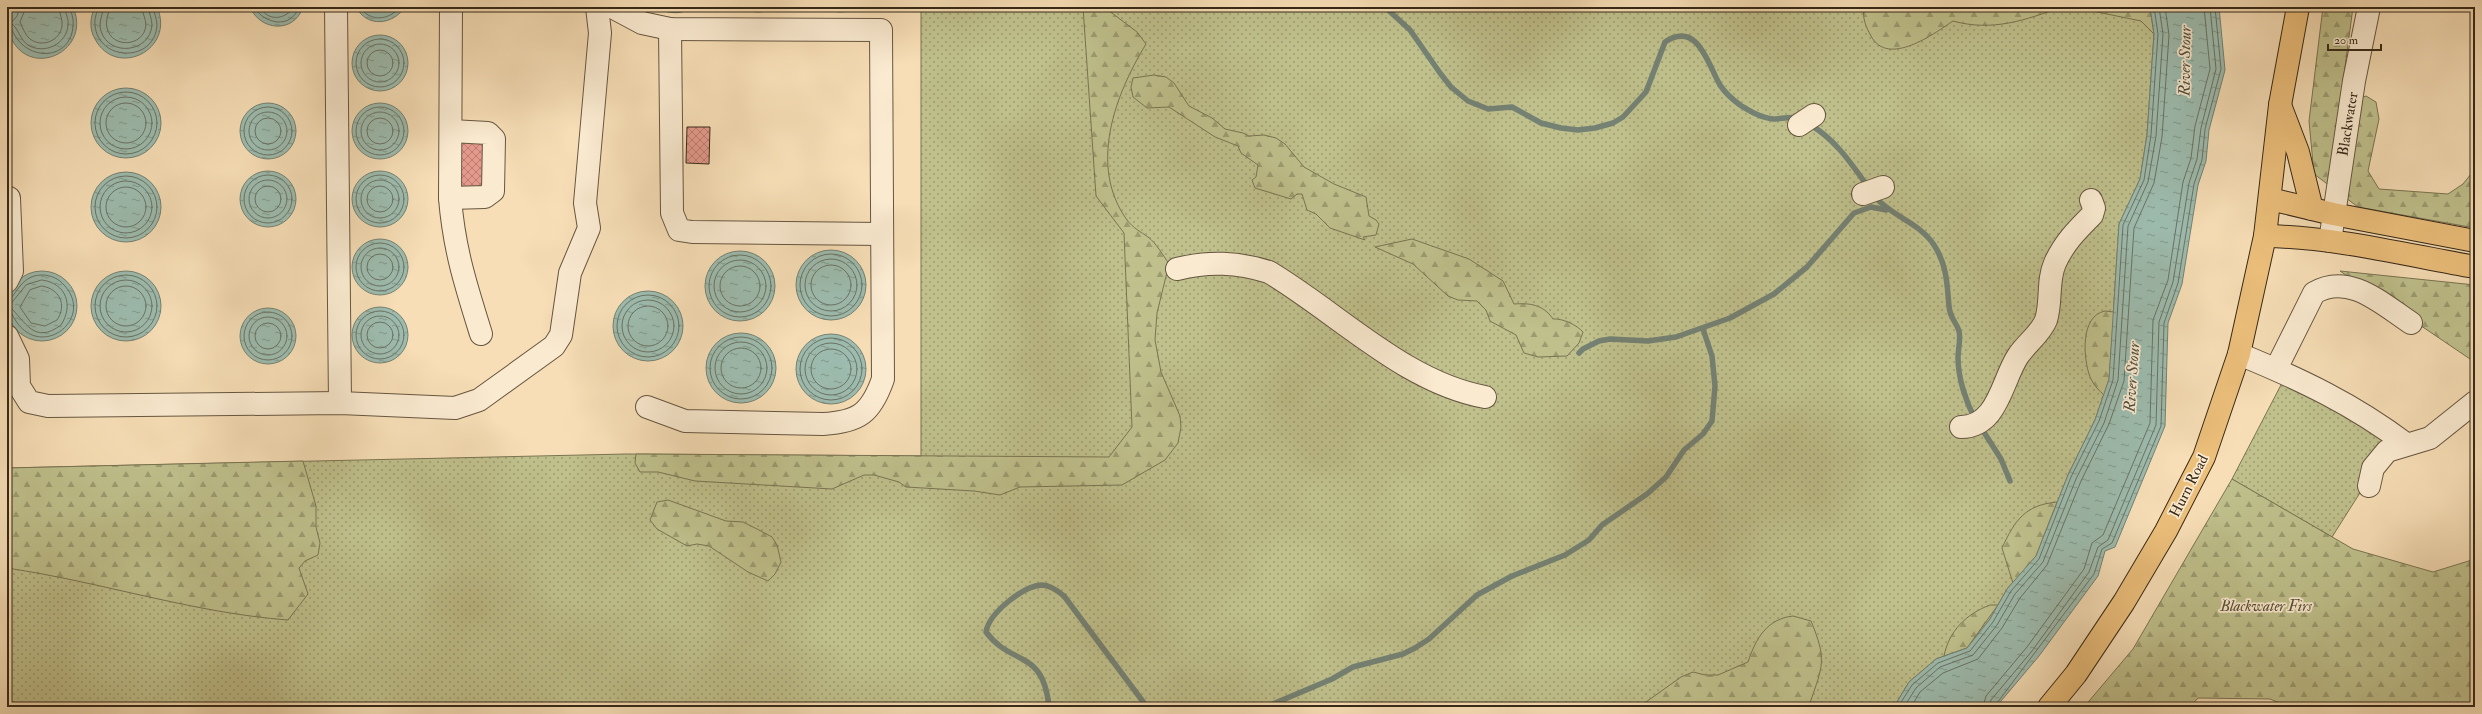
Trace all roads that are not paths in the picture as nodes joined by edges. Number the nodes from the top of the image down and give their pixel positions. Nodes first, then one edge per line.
1 (336, 7) edge
2 (451, 7) edge
3 (597, 7) edge
4 (612, 7) edge
5 (2298, 7) edge
6 (2369, 7) edge
7 (670, 28) junction
8 (2280, 106) junction
9 (451, 130) junction
10 (1883, 187) dead end
11 (1863, 194) dead end
12 (7, 198) edge
13 (450, 198) junction
14 (2270, 199) junction
15 (2091, 200) dead end
16 (2312, 209) junction
17 (2334, 214) junction
18 (882, 234) junction
19 (2265, 236) junction
20 (2475, 240) edge
21 (2330, 241) junction
22 (2475, 267) edge
23 (1178, 269) dead end
24 (7, 281) edge
25 (2411, 323) dead end
26 (481, 334) dead end
27 (7, 336) edge
28 (2239, 354) junction
29 (2276, 369) junction
30 (1485, 397) dead end
31 (2475, 402) edge
32 (340, 403) junction
33 (647, 407) dead end
34 (1972, 424) dead end
35 (2406, 444) junction
36 (2369, 486) dead end
37 (2049, 707) edge

1 - 32 street
2 - 9 street
3 - 32 street
4 - 7 street
5 - 8 main road, Hurn Road
6 - 17 street, Blackwater
7 - 18 street
7 - 18 street
8 - 14 main road, Hurn Road
8 - 16 main road
9 - 13 street
9 - 13 street
10 - 11 street
12 - 24 street
13 - 26 street
14 - 16 main road
14 - 19 main road, Hurn Road
15 - 34 street
16 - 17 main road
17 - 20 main road
17 - 21 street, Blackwater
18 - 33 street
19 - 21 main road
19 - 28 main road, Hurn Road
21 - 22 main road
23 - 30 street
25 - 29 street
27 - 32 street
28 - 29 street
28 - 37 main road, Hurn Road
29 - 35 street
31 - 35 street
35 - 36 street

